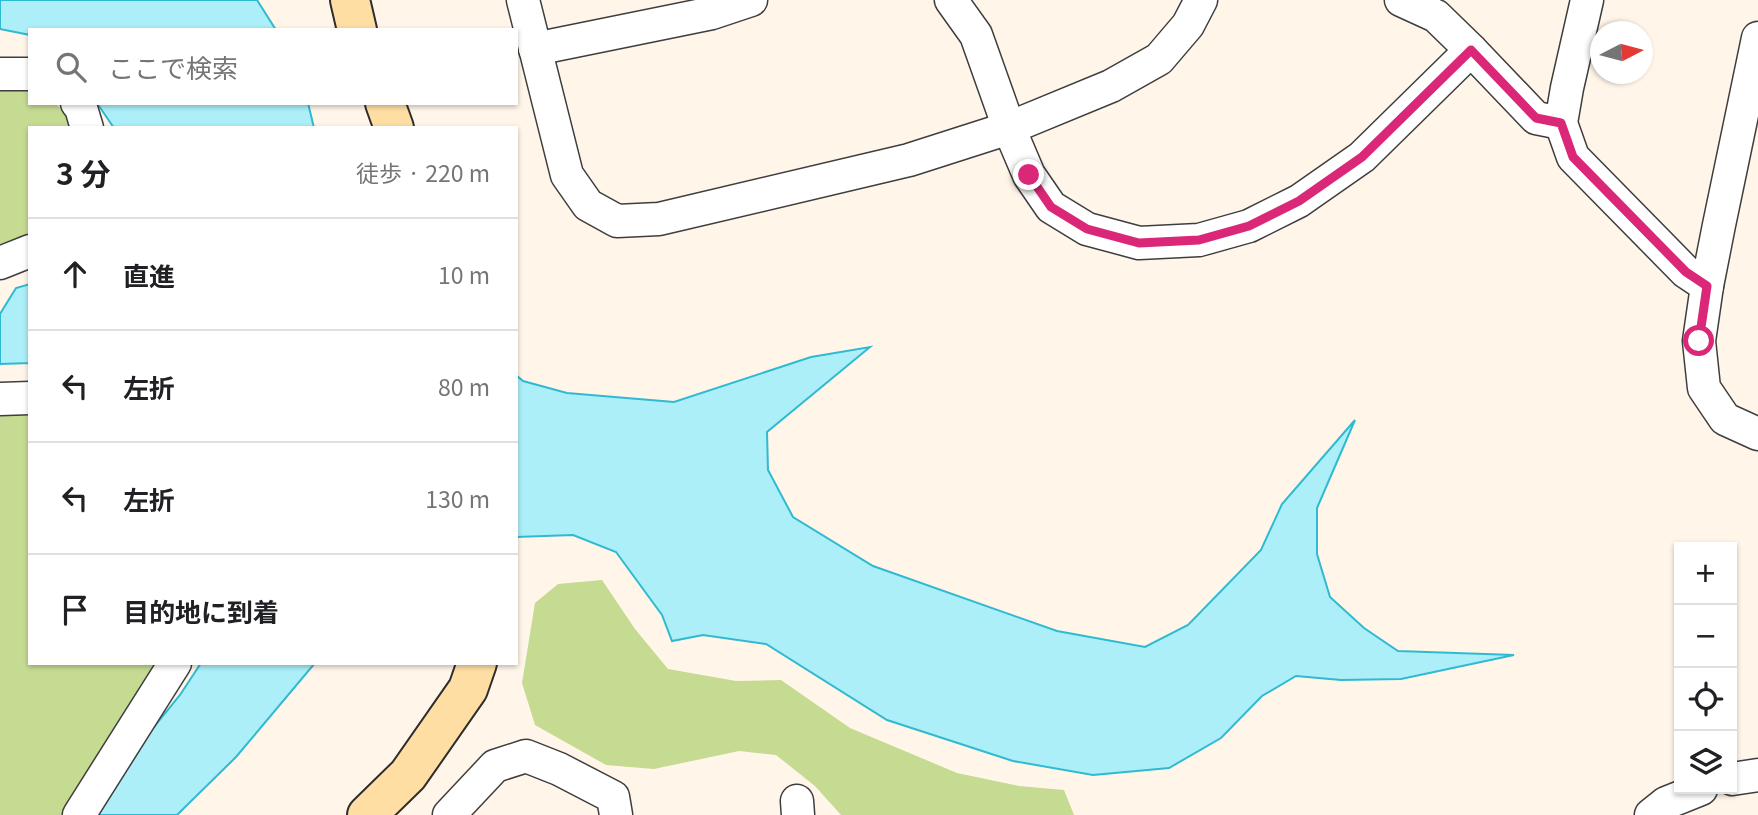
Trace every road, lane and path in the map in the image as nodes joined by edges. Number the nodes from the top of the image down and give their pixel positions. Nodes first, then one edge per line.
1 (350, 0) edge
2 (523, 0) edge
3 (751, 0) edge
4 (951, 0) edge
5 (1201, 0) edge
6 (1401, 0) edge
7 (1587, 0) edge
8 (356, 28) edge
9 (1758, 38) edge
10 (535, 49) junction
11 (1471, 50) junction
12 (0, 74) edge
13 (28, 74) edge
14 (79, 105) edge
15 (386, 105) edge
16 (1561, 123) junction
17 (87, 126) edge
18 (393, 126) edge
19 (1009, 128) junction
20 (28, 252) edge
21 (0, 263) edge
22 (1707, 286) junction
23 (0, 398) edge
24 (28, 398) edge
25 (1758, 435) edge
26 (174, 665) edge
27 (476, 665) edge
28 (1758, 775) edge
29 (1737, 778) edge
30 (1688, 794) edge
31 (79, 815) edge
32 (366, 815) edge
33 (449, 815) edge
34 (616, 815) edge
35 (1651, 815) edge

1 - 8 main road
2 - 10 street
3 - 10 street
4 - 19 street
5 - 19 street
6 - 11 street
7 - 16 street
9 - 22 street
10 - 19 street
11 - 16 street
11 - 19 street
12 - 13 street
14 - 17 street
15 - 18 main road
16 - 22 street
20 - 21 street
22 - 25 street
23 - 24 street
26 - 31 street
27 - 32 main road
28 - 29 street
30 - 35 street
33 - 34 street

